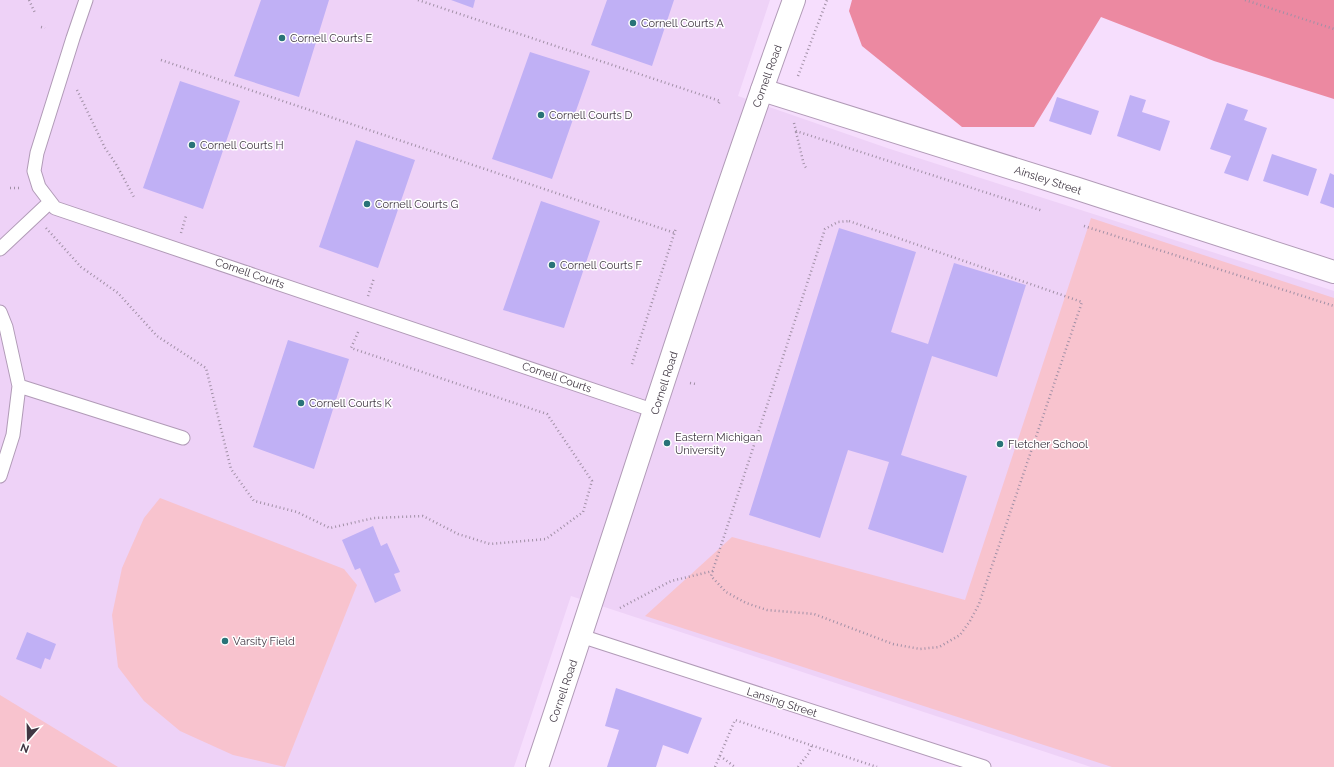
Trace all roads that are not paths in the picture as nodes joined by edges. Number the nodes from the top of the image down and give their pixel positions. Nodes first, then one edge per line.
1 (86, 0) edge
2 (794, 0) edge
3 (762, 90) junction
4 (50, 202) junction
5 (0, 249) edge
6 (1334, 272) edge
7 (0, 312) edge
8 (19, 386) junction
9 (655, 411) junction
10 (183, 438) dead end
11 (0, 476) edge
12 (581, 636) junction
13 (537, 767) edge
14 (984, 767) edge

1 - 4 lane, Cornell Courts
2 - 3 street, Cornell Road
3 - 6 street, Ainsley Street
3 - 9 street, Cornell Road
4 - 5 lane
4 - 9 lane, Cornell Courts
7 - 8 lane
8 - 10 lane
8 - 11 lane
9 - 12 street, Cornell Road
12 - 13 street, Cornell Road
12 - 14 lane, Lansing Street

